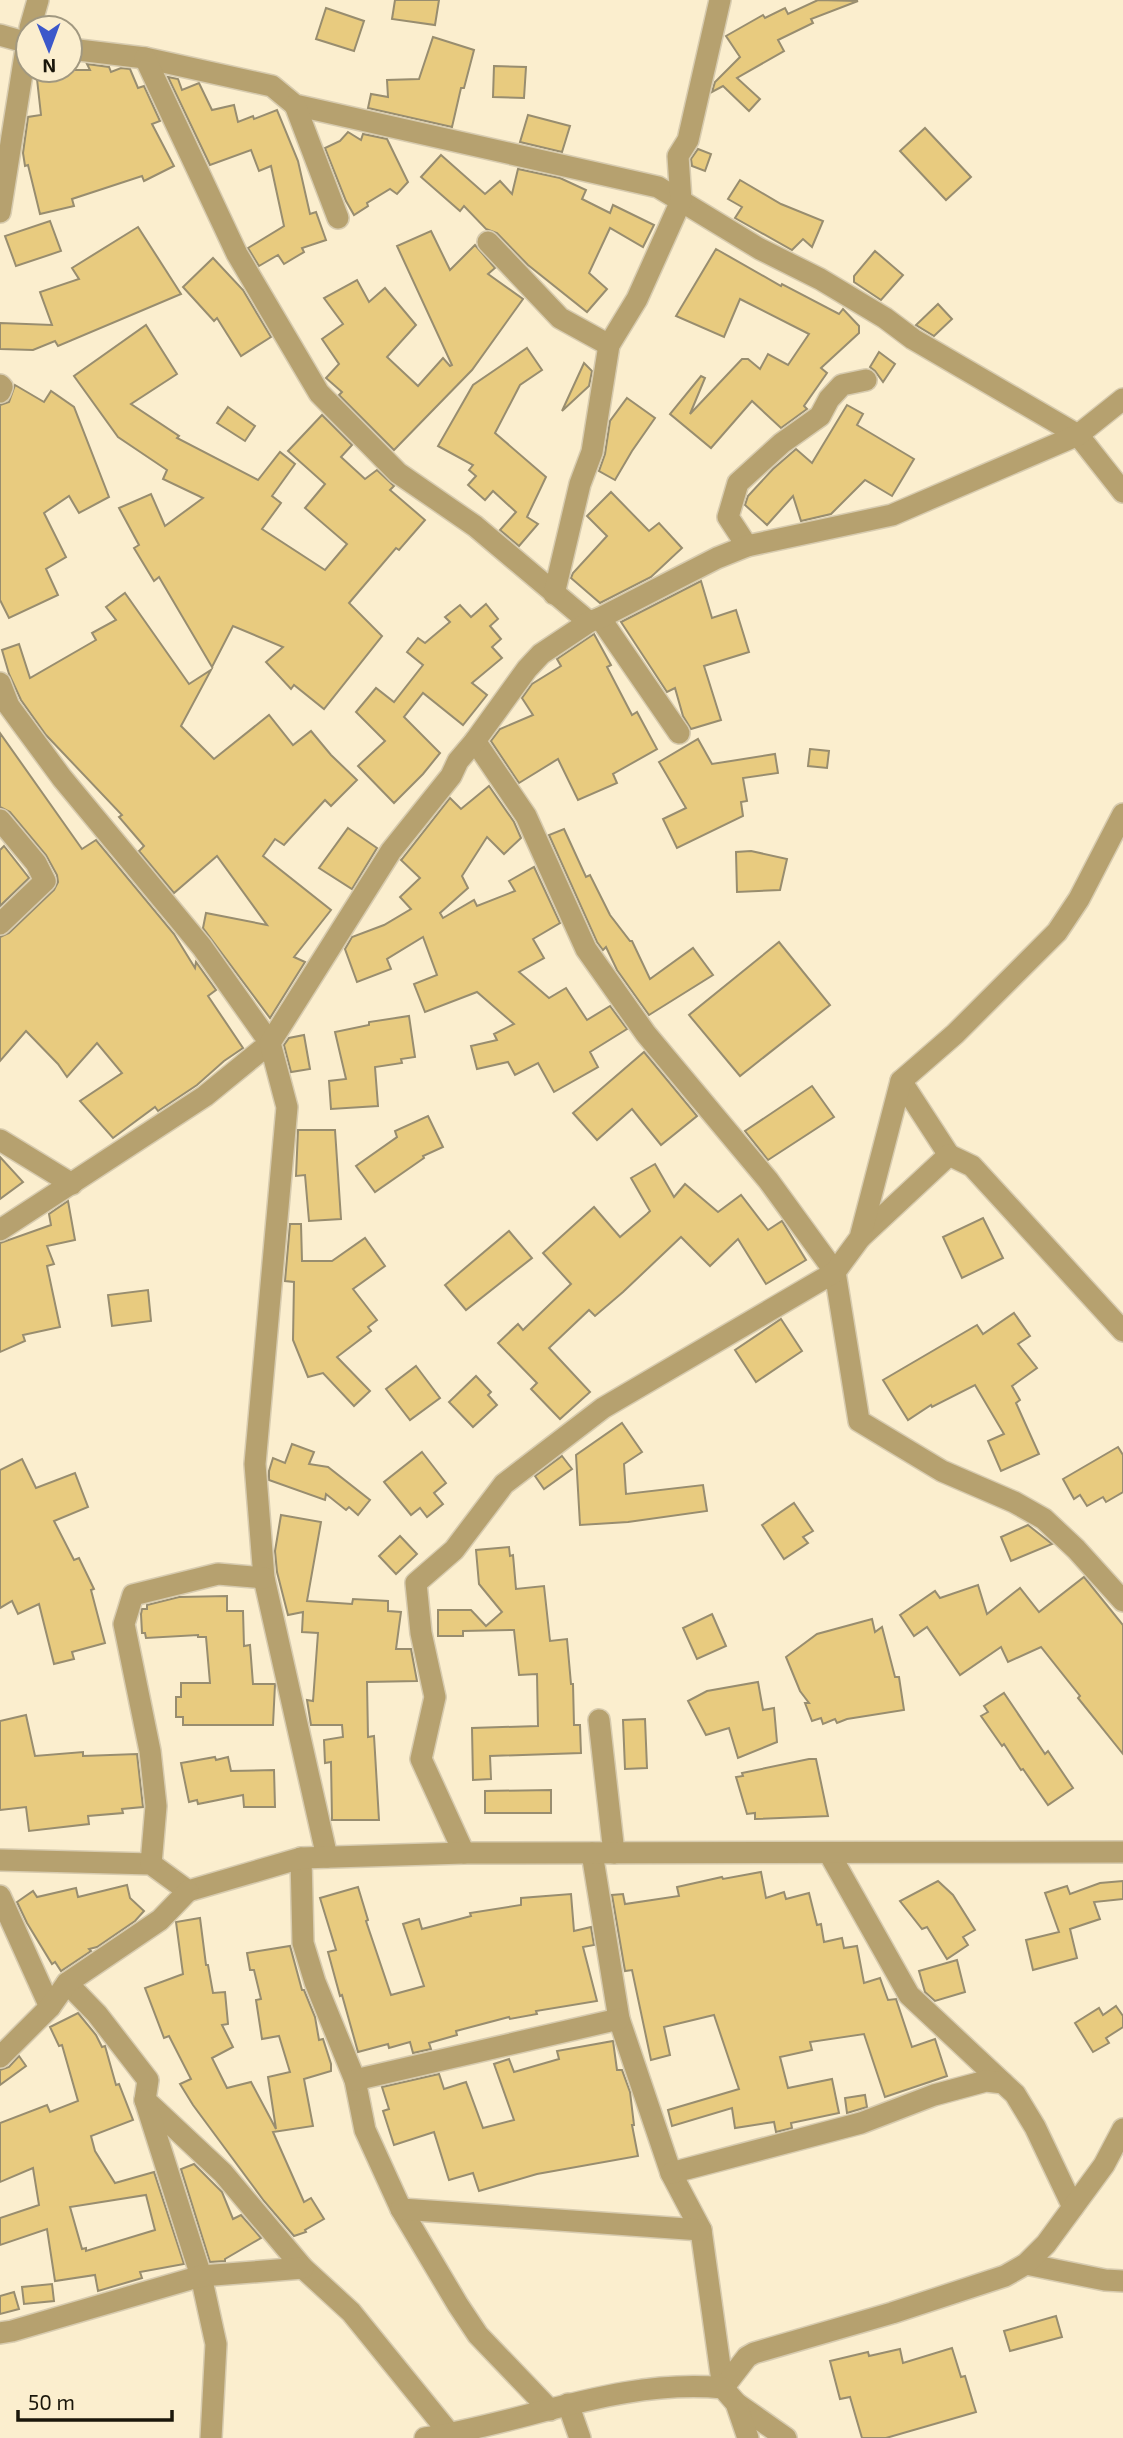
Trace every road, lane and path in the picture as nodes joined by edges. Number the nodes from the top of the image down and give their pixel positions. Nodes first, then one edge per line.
1 (720, 0) edge
2 (84, 51) edge
3 (145, 58) junction
4 (21, 84) edge
5 (295, 105) junction
6 (681, 201) junction
7 (0, 212) edge
8 (338, 218) dead end
9 (488, 242) dead end
10 (609, 345) junction
11 (866, 380) dead end
12 (0, 385) edge
13 (0, 392) edge
14 (1123, 399) edge
15 (1078, 435) junction
16 (1123, 492) edge
17 (747, 546) junction
18 (554, 594) junction
19 (594, 620) junction
20 (0, 684) edge
21 (679, 733) dead end
22 (475, 741) junction
23 (1123, 814) edge
24 (0, 821) edge
25 (0, 924) edge
26 (270, 1042) junction
27 (901, 1081) junction
28 (0, 1140) edge
29 (949, 1155) junction
30 (72, 1184) junction
31 (0, 1230) edge
32 (860, 1238) junction
33 (835, 1272) junction
34 (1123, 1331) edge
35 (264, 1578) junction
36 (1123, 1601) edge
37 (599, 1720) dead end
38 (1123, 1852) edge
39 (464, 1853) junction
40 (592, 1853) junction
41 (614, 1853) junction
42 (829, 1853) junction
43 (327, 1857) junction
44 (301, 1858) junction
45 (0, 1860) edge
46 (152, 1864) junction
47 (188, 1891) junction
48 (0, 1896) edge
49 (67, 1983) junction
50 (50, 2007) junction
51 (619, 2019) junction
52 (0, 2057) edge
53 (355, 2080) junction
54 (1003, 2083) junction
55 (145, 2100) junction
56 (1123, 2129) edge
57 (671, 2173) junction
58 (1073, 2207) junction
59 (401, 2209) junction
60 (701, 2230) junction
61 (1026, 2264) junction
62 (303, 2268) junction
63 (201, 2276) junction
64 (1123, 2281) edge
65 (0, 2333) edge
66 (730, 2396) junction
67 (559, 2407) junction
68 (450, 2434) junction
69 (211, 2438) edge
70 (425, 2438) edge
71 (580, 2438) edge
72 (748, 2438) edge
73 (786, 2438) edge

1 - 6 street
2 - 3 street
3 - 5 street
3 - 18 street
4 - 7 street
5 - 6 street
5 - 8 street
6 - 10 street
6 - 15 street
9 - 10 street
10 - 18 street
11 - 17 street
12 - 13 street
14 - 15 street
15 - 16 street
15 - 17 street
17 - 19 street
18 - 19 street
19 - 21 street
19 - 22 street
20 - 26 street
22 - 26 street
22 - 33 street
23 - 27 street
24 - 25 street
26 - 30 street
26 - 35 street
27 - 29 street
27 - 32 street
28 - 30 street
29 - 32 street
29 - 34 street
30 - 31 street
32 - 33 street
33 - 36 street
33 - 39 street
35 - 43 street
35 - 46 street
37 - 41 street
38 - 42 street
39 - 40 street
39 - 43 street
40 - 41 street
40 - 51 street
41 - 42 street
42 - 54 street
43 - 44 street
44 - 47 street
44 - 53 street
45 - 46 street
46 - 47 street
47 - 49 street
48 - 50 street
49 - 50 street
49 - 55 street
50 - 52 street
51 - 53 street
51 - 57 street
53 - 59 street
54 - 57 street
54 - 58 street
55 - 62 street
55 - 63 street
56 - 58 street
57 - 60 street
58 - 61 street
59 - 60 street
59 - 67 street
60 - 66 street
61 - 64 street
61 - 66 street
62 - 63 street
62 - 68 street
63 - 65 street
63 - 69 street
66 - 67 street
66 - 72 street
66 - 73 street
67 - 68 street
67 - 71 street
68 - 70 street

